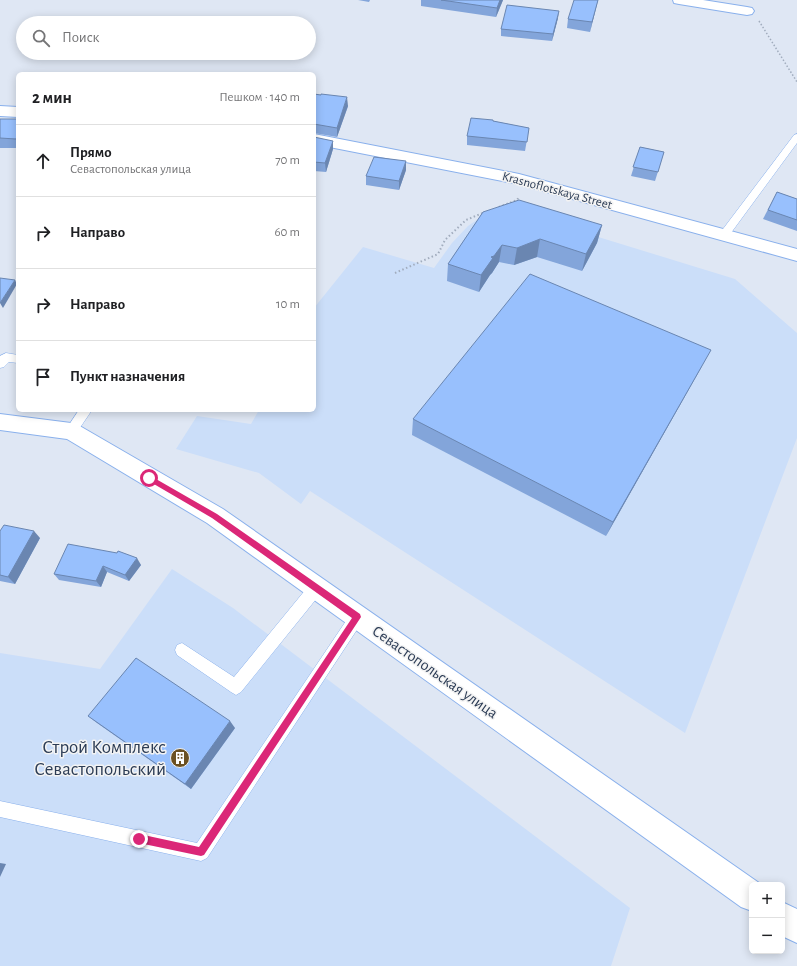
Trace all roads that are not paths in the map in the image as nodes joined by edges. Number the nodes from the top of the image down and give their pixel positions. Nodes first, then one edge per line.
1 (679, 0) edge
2 (747, 10) road end
3 (0, 111) edge
4 (16, 112) edge
5 (797, 137) edge
6 (316, 139) edge
7 (724, 235) junction
8 (797, 255) edge
9 (16, 359) edge
10 (0, 364) edge
11 (85, 412) edge
12 (0, 422) edge
13 (71, 431) junction
14 (316, 588) junction
15 (357, 617) junction
16 (182, 650) dead end
17 (0, 810) edge
18 (749, 894) edge
19 (783, 918) edge
20 (797, 928) edge

1 - 2 street
3 - 4 street
5 - 7 lane
6 - 7 street, Krasnoflotskaya Street
7 - 8 street, Krasnoflotskaya Street
9 - 10 lane
11 - 13 lane
12 - 13 street, Севастопольская улица
13 - 14 street, Севастопольская улица
14 - 15 street, Севастопольская улица
14 - 16 lane
15 - 17 lane
15 - 18 street, Севастопольская улица
19 - 20 street

